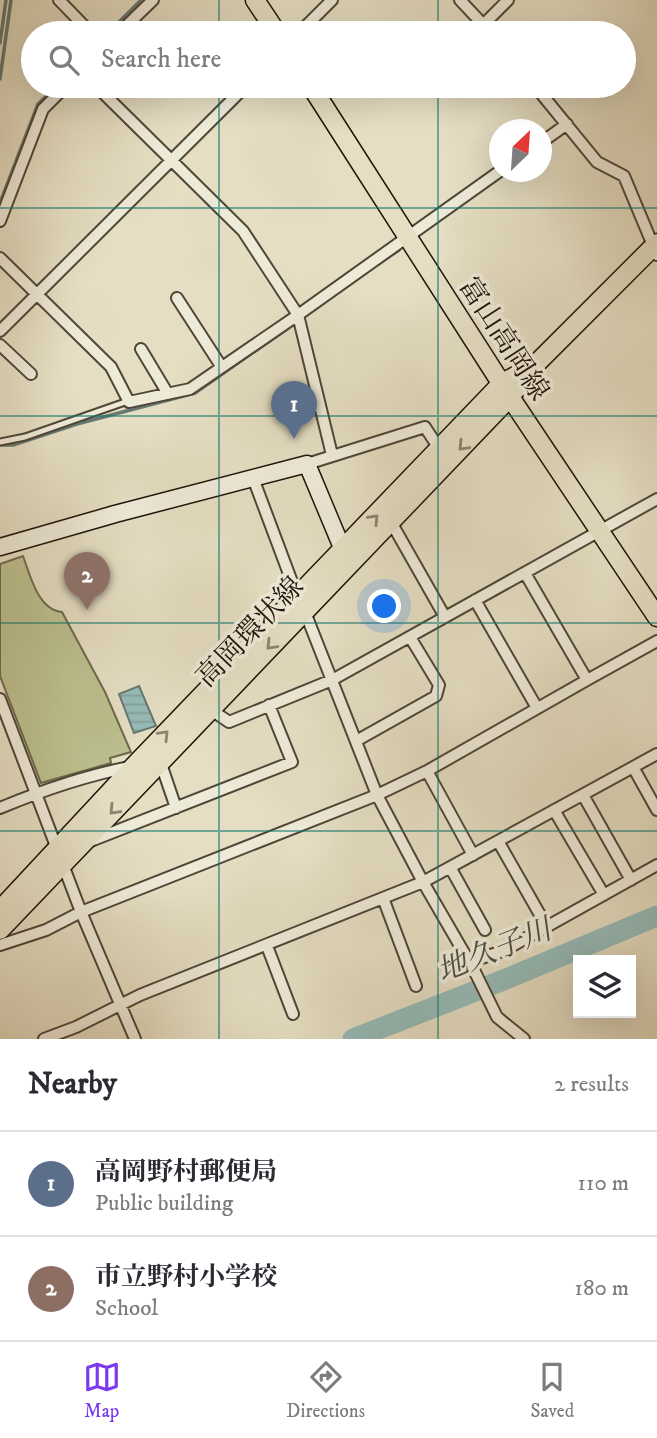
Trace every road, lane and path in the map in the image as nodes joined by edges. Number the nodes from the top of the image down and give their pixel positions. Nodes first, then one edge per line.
1 (59, 0) edge
2 (153, 0) edge
3 (255, 0) edge
4 (332, 0) edge
5 (460, 0) edge
6 (508, 0) edge
7 (79, 21) edge
8 (131, 21) edge
9 (269, 21) edge
10 (311, 21) edge
11 (480, 21) edge
12 (493, 21) edge
13 (54, 98) edge
14 (108, 98) edge
15 (234, 98) edge
16 (319, 98) edge
17 (545, 98) edge
18 (567, 124) junction
19 (552, 134) edge
20 (171, 160) junction
21 (489, 179) edge
22 (0, 222) edge
23 (408, 236) junction
24 (656, 248) edge
25 (0, 258) edge
26 (39, 293) junction
27 (177, 298) dead end
28 (300, 318) junction
29 (0, 331) edge
30 (0, 345) edge
31 (141, 349) dead end
32 (221, 366) junction
33 (31, 374) dead end
34 (506, 390) junction
35 (168, 394) junction
36 (128, 401) junction
37 (0, 442) edge
38 (440, 450) junction
39 (332, 455) junction
40 (307, 464) junction
41 (253, 478) junction
42 (657, 499) edge
43 (391, 522) junction
44 (601, 531) junction
45 (0, 547) edge
46 (349, 555) junction
47 (525, 573) junction
48 (475, 600) junction
49 (301, 605) junction
50 (445, 617) junction
51 (657, 617) edge
52 (410, 636) junction
53 (657, 641) edge
54 (332, 680) junction
55 (587, 680) junction
56 (0, 699) edge
57 (269, 705) junction
58 (537, 708) junction
59 (210, 709) junction
60 (356, 741) junction
61 (657, 754) edge
62 (160, 761) junction
63 (134, 765) junction
64 (633, 767) junction
65 (427, 771) junction
66 (36, 793) junction
67 (377, 795) junction
68 (583, 795) junction
69 (0, 808) edge
70 (176, 808) junction
71 (554, 810) junction
72 (657, 810) edge
73 (498, 841) junction
74 (81, 845) junction
75 (473, 855) junction
76 (60, 857) junction
77 (657, 865) edge
78 (450, 867) junction
79 (631, 880) junction
80 (423, 882) junction
81 (604, 895) junction
82 (383, 898) junction
83 (0, 910) edge
84 (81, 912) junction
85 (547, 927) junction
86 (0, 930) edge
87 (485, 930) dead end
88 (0, 945) edge
89 (267, 946) junction
90 (471, 966) junction
91 (416, 986) dead end
92 (121, 1004) junction
93 (293, 1014) dead end
94 (44, 1039) edge
95 (135, 1039) edge
96 (524, 1039) edge

1 - 7 street
2 - 8 street
3 - 9 main road
4 - 10 street
5 - 11 street
6 - 12 street
13 - 22 street
14 - 20 street
15 - 20 street
16 - 23 main road, 富山高岡線
17 - 18 street
18 - 19 street
18 - 24 street
20 - 26 street
20 - 28 street
21 - 23 street
23 - 28 street
23 - 34 main road, 富山高岡線
24 - 34 main road, 高岡環状線
25 - 26 street
26 - 29 street
26 - 36 street
27 - 32 street
28 - 32 street
28 - 39 street
30 - 33 street
31 - 35 street
32 - 35 street
34 - 38 main road, 高岡環状線
34 -> 43 main road, 高岡環状線
34 - 44 main road, 富山高岡線
35 - 36 street
36 - 37 lane
38 - 39 street
46 -> 38 main road, 高岡環状線
39 - 40 street
40 - 41 street
40 - 46 street
41 - 45 street
41 - 49 street
42 - 44 street
43 - 46 main road, 高岡環状線
43 - 50 street
44 - 47 street
44 - 51 main road, 富山高岡線
46 - 49 main road, 高岡環状線
47 - 48 street
47 - 55 street
48 - 50 street
48 - 58 street
49 - 54 street
49 -> 59 main road, 高岡環状線
63 -> 49 main road, 高岡環状線
50 - 52 street
52 - 54 street
52 - 60 street
53 - 55 street
54 - 57 street
54 - 60 street
55 - 58 street
56 - 66 street
57 - 59 street
57 - 70 street
58 - 65 street
59 - 62 main road, 高岡環状線
60 - 67 street
61 - 64 street
62 - 70 street
62 -> 74 main road, 高岡環状線
63 - 66 street
63 - 76 main road, 高岡環状線
64 - 68 street
64 - 72 street
65 - 67 street
65 - 75 street
66 - 69 street
66 - 76 street
67 - 80 street
67 - 84 street
68 - 71 street
68 - 79 street
70 - 74 street
71 - 73 street
71 - 81 street
73 - 75 street
73 - 85 street
74 - 76 main road, 高岡環状線
75 - 78 street
76 - 83 main road, 高岡環状線
76 - 84 street
76 - 86 main road, 高岡環状線
77 - 79 street
78 - 80 street
78 - 87 street
79 - 81 street
80 - 82 street
80 - 90 street
81 - 85 street
82 - 89 street
82 - 91 street
84 - 88 street
84 - 92 street
85 - 90 street
89 - 92 street
89 - 93 street
90 - 96 street
92 - 94 street
92 - 95 street

